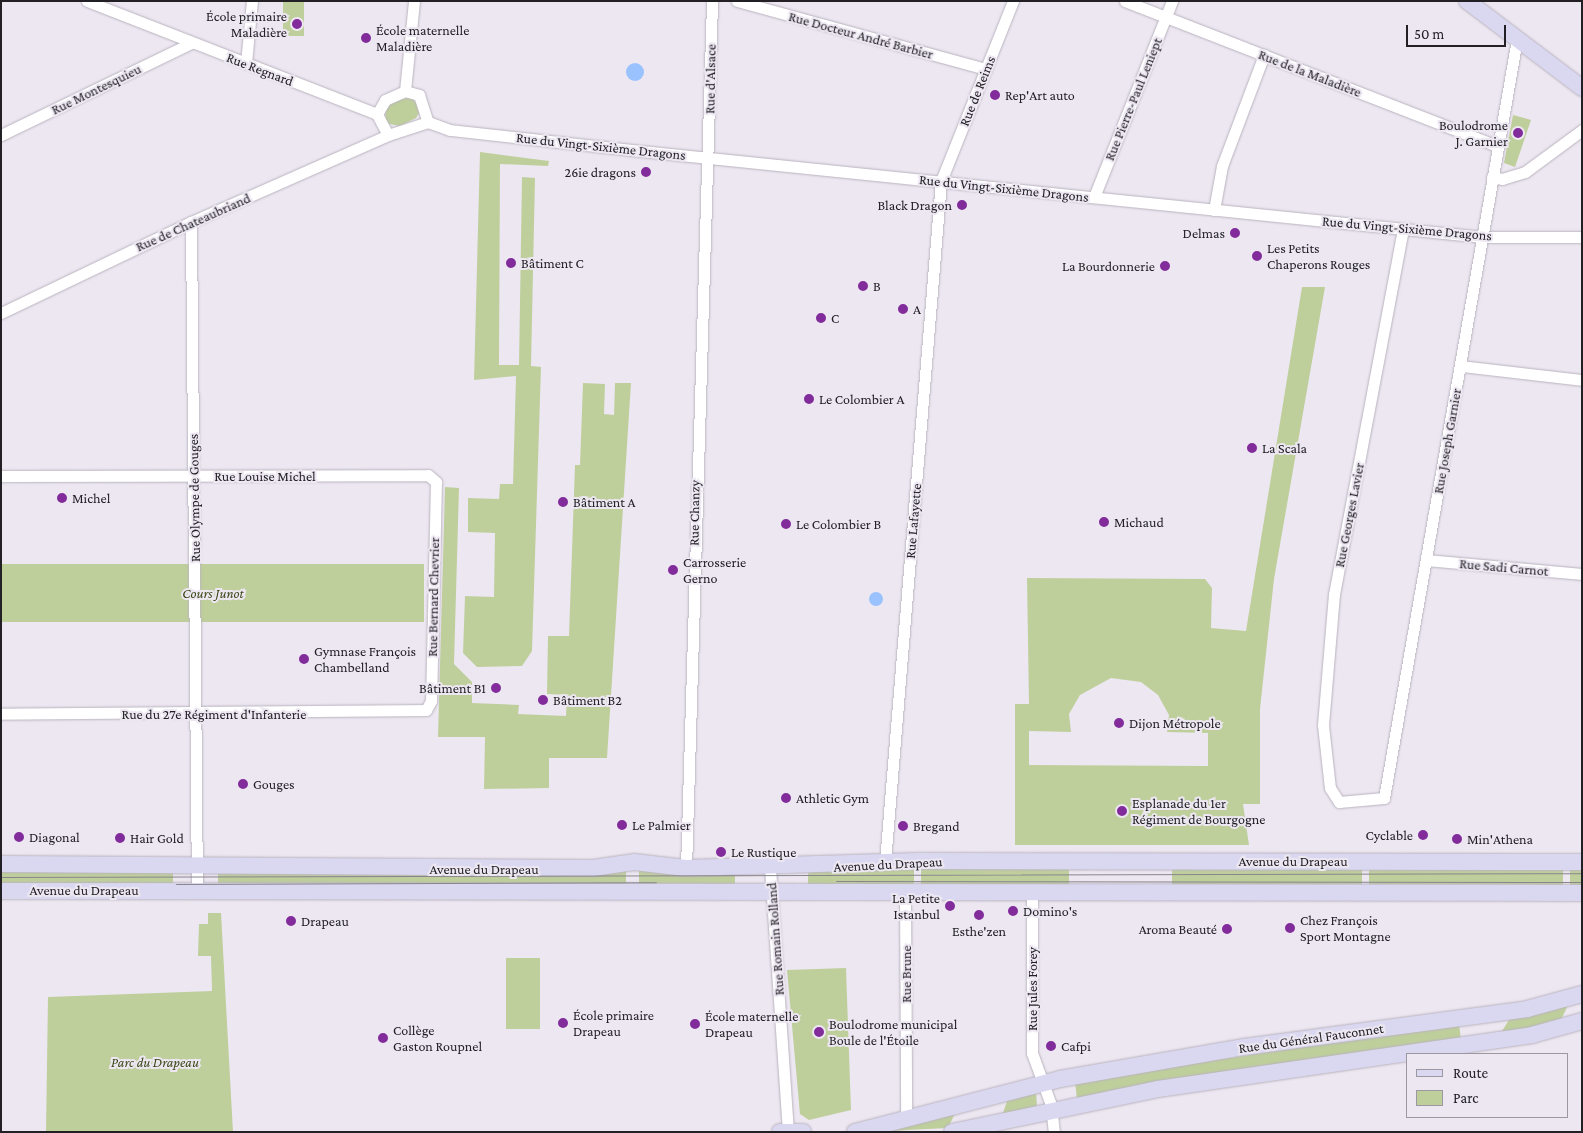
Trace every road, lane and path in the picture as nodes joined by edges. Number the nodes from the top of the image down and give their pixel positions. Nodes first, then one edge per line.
1 (87, 1) edge
2 (252, 1) edge
3 (414, 1) edge
4 (712, 1) edge
5 (737, 1) edge
6 (1013, 1) edge
7 (1125, 1) edge
8 (1172, 1) edge
9 (1467, 1) edge
10 (1166, 18) junction
11 (1517, 39) junction
12 (191, 43) junction
13 (1264, 55) junction
14 (246, 63) junction
15 (986, 69) junction
16 (1582, 88) edge
17 (405, 91) junction
18 (377, 114) junction
19 (428, 122) junction
20 (1582, 130) edge
21 (1, 135) edge
22 (388, 135) junction
23 (1495, 145) junction
24 (708, 157) junction
25 (1492, 177) junction
26 (941, 181) junction
27 (1094, 197) junction
28 (1214, 210) junction
29 (191, 222) junction
30 (1403, 229) junction
31 (1484, 236) junction
32 (1582, 237) edge
33 (1, 313) edge
34 (1461, 366) junction
35 (1582, 380) edge
36 (1, 476) edge
37 (193, 477) junction
38 (436, 482) joint
39 (1426, 560) junction
40 (1582, 574) edge
41 (426, 710) joint
42 (1, 714) edge
43 (196, 714) junction
44 (1339, 802) joint
45 (885, 862) junction
46 (1582, 862) edge
47 (1, 864) edge
48 (195, 864) junction
49 (686, 868) junction
50 (770, 868) junction
51 (197, 890) junction
52 (1, 891) edge
53 (772, 892) junction
54 (905, 892) junction
55 (1032, 892) junction
56 (1582, 893) edge
57 (1582, 994) edge
58 (1582, 1021) edge
59 (1040, 1084) junction
60 (1052, 1109) junction
61 (906, 1117) junction
62 (791, 1131) edge
63 (855, 1132) edge
64 (952, 1132) edge
65 (1054, 1132) edge

1 - 12 street, Rue Regnard
2 - 14 street
3 - 17 street
4 - 24 street, Rue d'Alsace
5 - 15 street, Rue Docteur André Barbier
6 - 15 street, Rue de Reims
7 - 10 street, Rue de la Maladière
8 - 10 street, Rue Pierre-Paul Leniept
9 - 11 main road
10 - 13 street, Rue de la Maladière
10 - 27 street, Rue Pierre-Paul Leniept
11 - 16 main road
11 - 23 street, Rue Joseph Garnier
12 - 14 street, Rue Regnard
12 - 21 street, Rue Montesquieu
13 - 23 street, Rue de la Maladière
13 - 28 street
14 - 18 street, Rue Regnard
15 - 26 street, Rue de Reims
17 - 18 street
17 - 19 street
18 - 22 street
19 - 22 street, Rue de Chateaubriand
19 - 24 street, Rue du Vingt-Sixième Dragons
20 - 25 street
22 - 29 street, Rue de Chateaubriand
23 - 25 street, Rue Joseph Garnier
24 - 26 street, Rue du Vingt-Sixième Dragons
24 - 49 street, Rue Chanzy
25 - 31 street, Rue Joseph Garnier
26 - 27 street, Rue du Vingt-Sixième Dragons
26 - 45 street, Rue Lafayette
27 - 28 street, Rue du Vingt-Sixième Dragons
28 - 30 street, Rue du Vingt-Sixième Dragons
29 - 33 street, Rue de Chateaubriand
29 - 37 street, Rue Olympe de Gouges
30 - 31 street, Rue du Vingt-Sixième Dragons
30 - 44 street, Rue Georges Lavier
31 - 32 street, Rue du Vingt-Sixième Dragons
31 - 34 street, Rue Joseph Garnier
34 - 35 street
34 - 39 street, Rue Joseph Garnier
36 - 37 street, Rue Louise Michel
37 - 38 street, Rue Louise Michel
37 - 43 street, Rue Olympe de Gouges
38 - 41 street, Rue Bernard Chevrier
39 - 40 street, Rue Sadi Carnot
39 - 44 street, Rue Joseph Garnier
41 - 43 street, Rue du 27e Régiment d'Infanterie
42 - 43 street, Rue du 27e Régiment d'Infanterie
43 - 48 street, Rue Olympe de Gouges
45 - 46 main road, Avenue du Drapeau
45 - 50 main road, Avenue du Drapeau
47 - 48 main road, Avenue du Drapeau
48 - 49 main road, Avenue du Drapeau
48 - 51 street
49 - 50 main road, Avenue du Drapeau
50 - 53 street, Rue Romain Rolland
51 - 52 main road, Avenue du Drapeau
51 - 53 main road, Avenue du Drapeau
53 - 54 main road, Avenue du Drapeau
53 - 62 street, Rue Romain Rolland
54 - 55 main road, Avenue du Drapeau
54 - 61 street, Rue Brune
55 - 56 main road, Avenue du Drapeau
55 - 59 street, Rue Jules Forey
57 - 59 main road, Rue du Général Fauconnet
58 - 60 main road, Rue du Général Fauconnet
59 - 60 street
59 - 61 main road, Rue du Général Fauconnet
60 - 64 main road, Rue du Général Fauconnet
60 - 65 street
61 - 63 main road, Rue du Général Fauconnet

